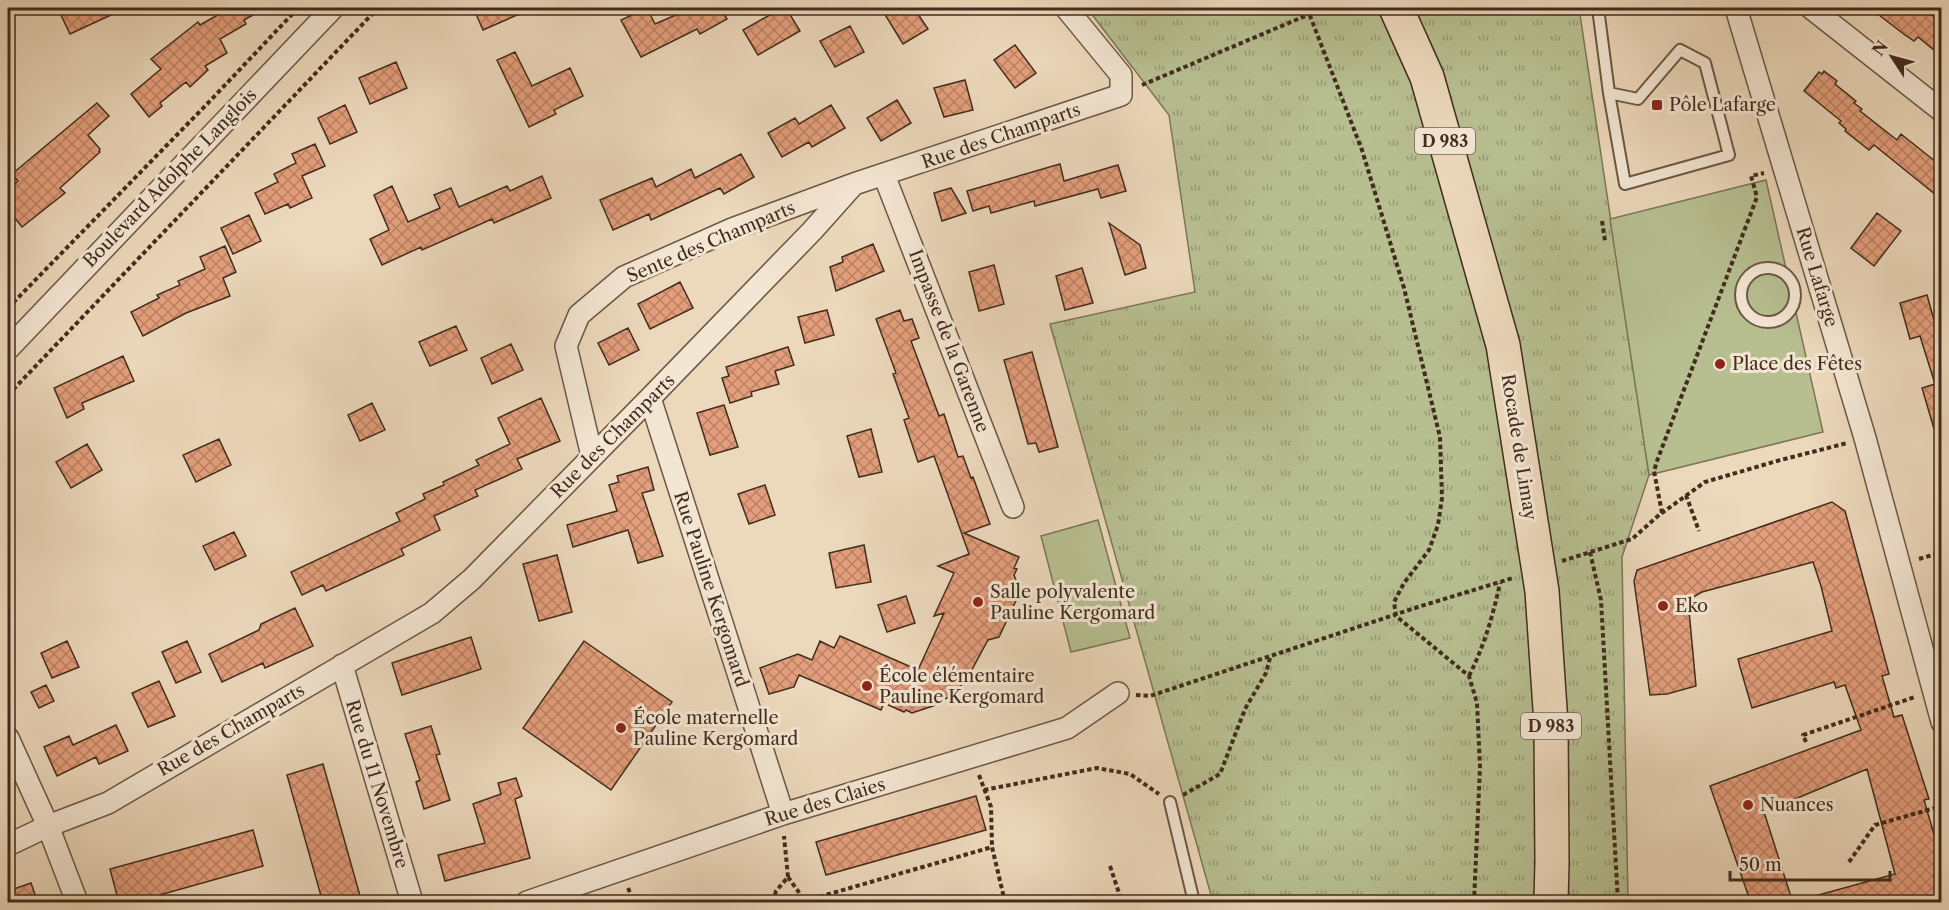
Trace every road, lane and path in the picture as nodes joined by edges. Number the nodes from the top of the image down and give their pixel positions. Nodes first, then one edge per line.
1 (298, 8) edge
2 (333, 8) edge
3 (378, 8) edge
4 (1066, 8) edge
5 (1307, 8) edge
6 (1396, 8) edge
7 (1598, 8) edge
8 (1736, 8) edge
9 (1811, 8) edge
10 (1310, 14) junction
11 (1609, 93) junction
12 (1121, 95) junction
13 (1941, 111) edge
14 (884, 176) junction
15 (1751, 176) dead end
16 (854, 184) junction
17 (1602, 221) dead end
18 (1605, 241) dead end
19 (1805, 280) junction
20 (8, 308) edge
21 (8, 349) edge
22 (8, 395) edge
23 (650, 398) junction
24 (1865, 438) junction
25 (592, 456) junction
26 (1686, 495) junction
27 (1013, 507) dead end
28 (1662, 513) junction
29 (1699, 531) dead end
30 (1590, 552) junction
31 (1558, 563) dead end
32 (1513, 578) dead end
33 (1500, 583) junction
34 (1396, 616) junction
35 (1270, 657) junction
36 (342, 665) junction
37 (1469, 676) junction
38 (1933, 691) junction
39 (1118, 693) joint
40 (1941, 722) edge
41 (8, 738) edge
42 (1806, 742) dead end
43 (972, 757) junction
44 (984, 790) junction
45 (1170, 802) junction
46 (1941, 806) edge
47 (783, 814) junction
48 (48, 826) junction
49 (8, 845) edge
50 (992, 847) junction
51 (1849, 862) dead end
52 (1110, 866) dead end
53 (788, 877) junction
54 (806, 902) edge
55 (77, 903) edge
56 (412, 903) edge
57 (527, 903) edge
58 (773, 903) edge
59 (1005, 903) edge
60 (1122, 903) edge
61 (1194, 903) edge
62 (1474, 903) edge
63 (1551, 903) edge
64 (1618, 903) edge

1 - 20 path
2 - 21 street, Boulevard Adolphe Langlois
3 - 22 path
4 - 12 street
5 - 10 path
6 - 63 main road, Rocade de Limay / D 983
7 - 11 lane
8 - 19 street, Rue Lafarge
9 - 13 street
10 - 12 path
10 - 34 path
11 - 11 lane
12 - 14 street, Rue des Champarts
14 - 16 street, Rue des Champarts
14 - 27 street, Impasse de la Garenne
15 - 28 path
16 - 23 street, Rue des Champarts
16 - 25 street, Sente des Champarts
17 - 18 path
19 - 19 lane
19 - 24 street, Rue Lafarge
23 - 25 street, Rue des Champarts
23 - 47 street, Rue Pauline Kergomard
24 - 26 path
24 - 38 street, Rue Lafarge
25 - 36 street, Rue des Champarts
26 - 28 path
26 - 29 path
28 - 30 path
30 - 31 path
30 - 64 path
32 - 33 path
33 - 34 path
33 - 37 path
34 - 35 path
34 - 37 path
35 - 39 path
35 - 45 path
36 - 48 street, Rue des Champarts
36 - 56 street, Rue du 11 Novembre
37 - 62 path
38 - 40 street, Rue Lafarge
38 - 42 path
39 - 43 street, Rue des Claies
41 - 48 street
43 - 44 path
43 - 47 street, Rue des Claies
44 - 45 path
44 - 50 path
45 - 61 lane
46 - 51 path
47 - 53 path
47 - 57 street, Rue des Claies
48 - 49 street, Rue des Champarts
48 - 55 street
50 - 54 path
50 - 59 path
52 - 60 path
53 - 54 path
53 - 58 path

